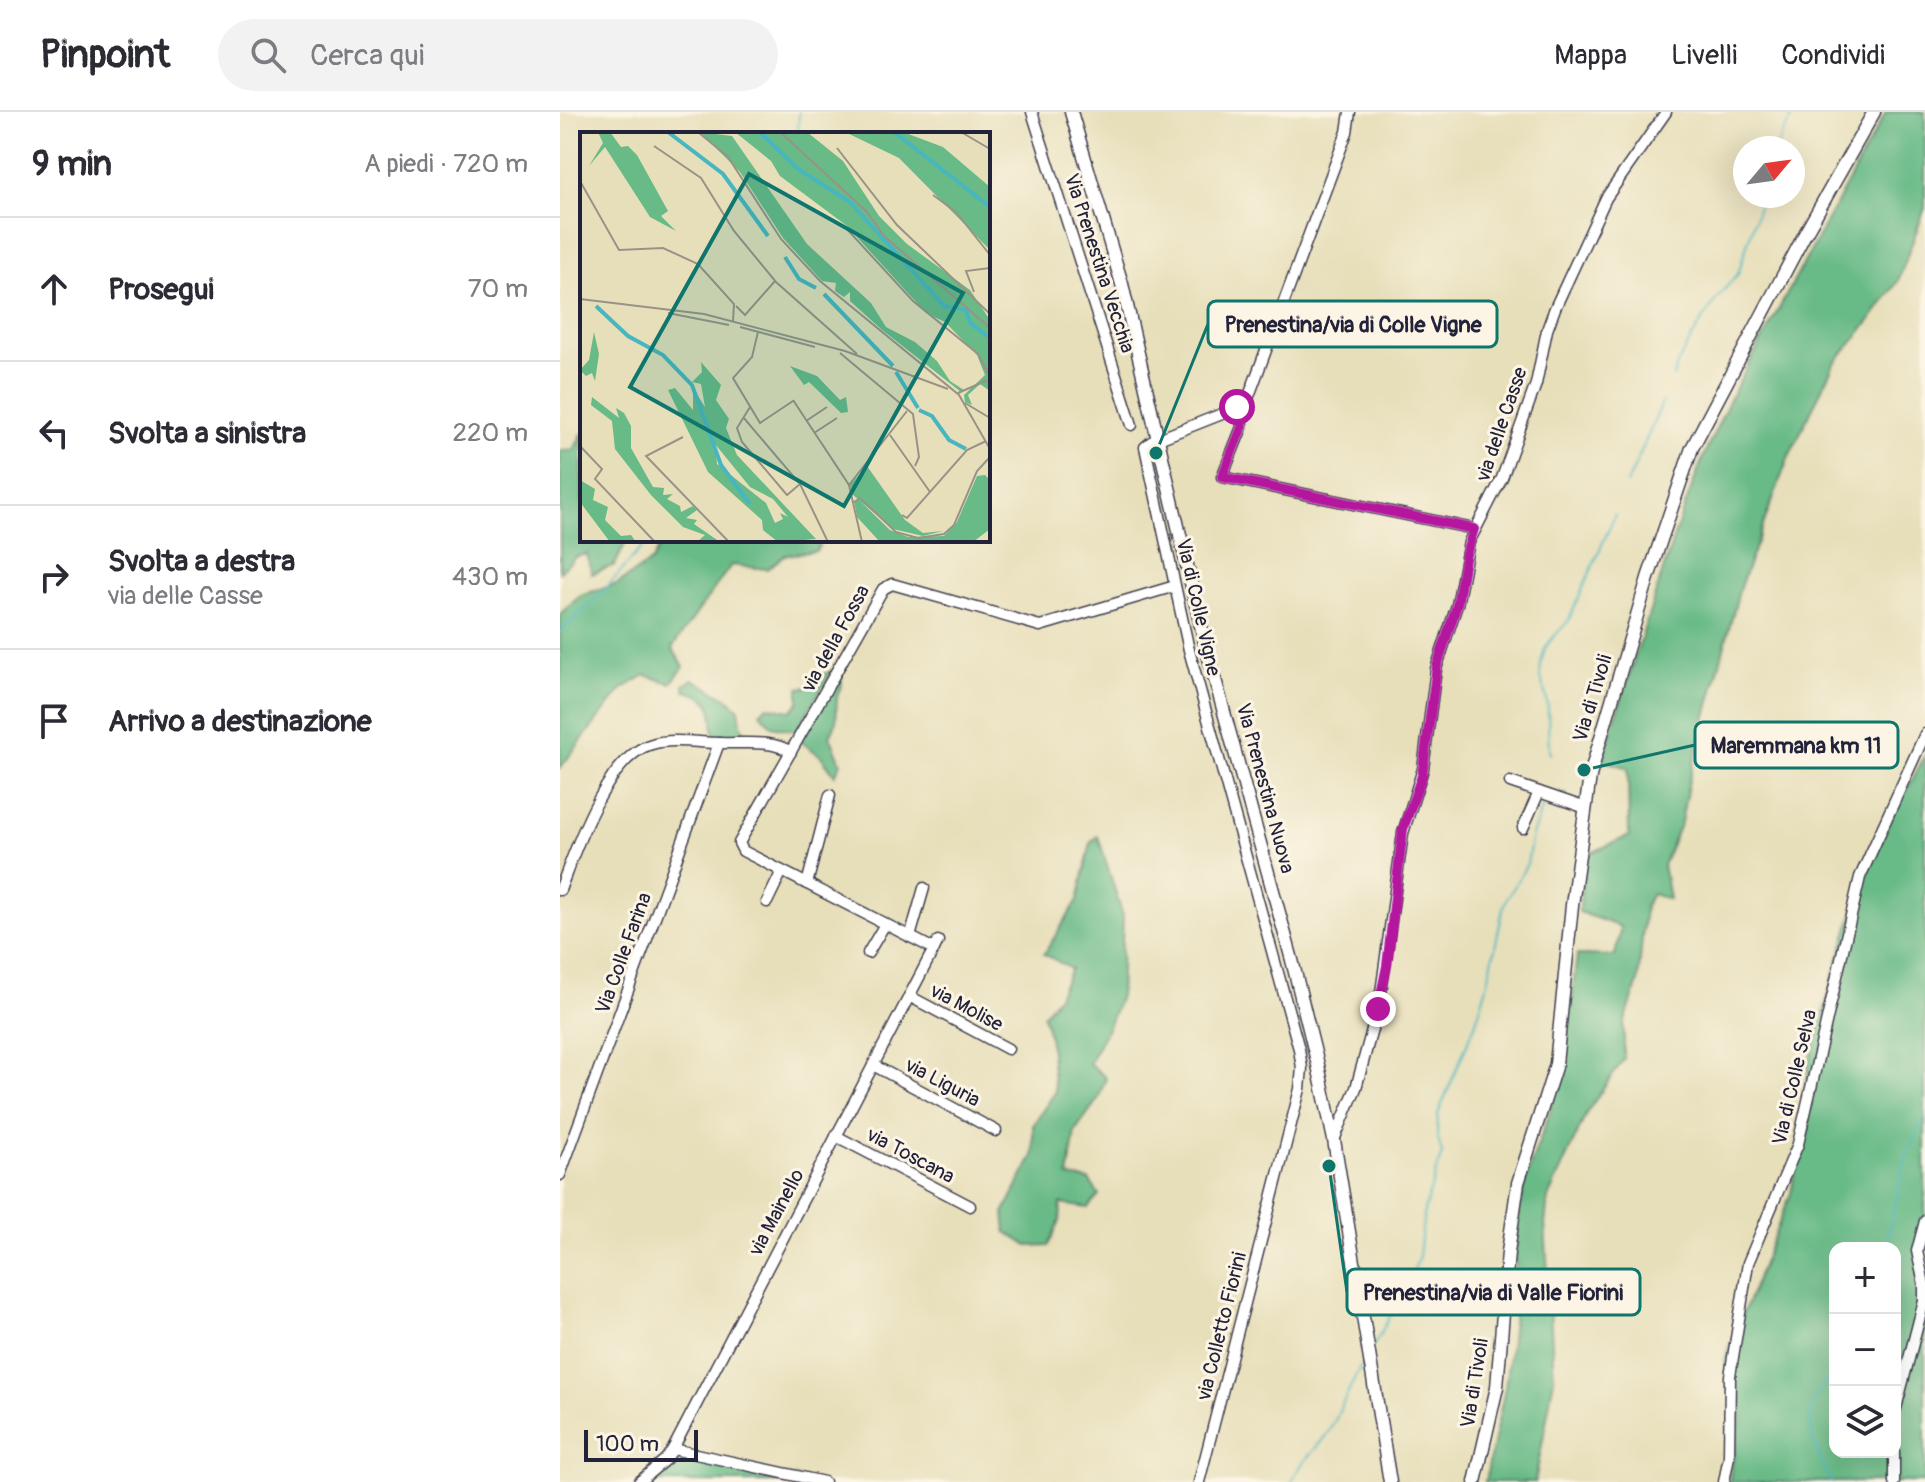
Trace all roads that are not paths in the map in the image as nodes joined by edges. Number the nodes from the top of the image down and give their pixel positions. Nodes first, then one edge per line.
1 (1032, 112) edge
2 (1071, 112) edge
3 (1350, 112) edge
4 (1666, 112) edge
5 (1874, 112) edge
6 (1241, 404) junction
7 (1132, 425) dead end
8 (1158, 439) junction
9 (1474, 529) junction
10 (1175, 586) junction
11 (1925, 734) edge
12 (719, 743) junction
13 (791, 752) junction
14 (1510, 782) dead end
15 (1539, 792) junction
16 (830, 795) dead end
17 (1586, 808) junction
18 (1523, 828) dead end
19 (739, 845) joint
20 (782, 871) junction
21 (807, 884) junction
22 (924, 888) dead end
23 (560, 890) edge
24 (767, 902) dead end
25 (885, 924) junction
26 (910, 937) junction
27 (868, 953) dead end
28 (909, 996) junction
29 (1008, 1049) dead end
30 (873, 1065) junction
31 (996, 1131) dead end
32 (836, 1136) junction
33 (1334, 1140) junction
34 (560, 1175) edge
35 (1277, 1179) joint
36 (970, 1206) dead end
37 (1925, 1221) edge
38 (1901, 1390) edge
39 (673, 1449) junction
40 (1894, 1458) edge
41 (639, 1482) edge
42 (824, 1482) edge
43 (1199, 1482) edge
44 (1390, 1482) edge
45 (1475, 1482) edge
46 (1724, 1482) edge
47 (1894, 1482) edge

1 - 7 street, Via Prenestina Vecchia
2 - 8 main road, Via Prenestina Nuova
3 - 6 street
4 - 9 street, via delle Casse
5 - 17 main road, Via di Tivoli
6 - 8 street
6 - 9 street
8 - 10 street, Via di Colle Vigne
8 - 33 main road, Via Prenestina Nuova
9 - 33 street, via delle Casse
10 - 13 street, via della Fossa
10 - 35 street, Via di Colle Vigne
11 - 46 street, Via di Colle Selva
12 - 13 street
12 - 23 street
12 - 34 street, Via Colle Farina
13 - 19 street, via della Fossa
14 - 15 street
15 - 17 street
15 - 18 street
16 - 21 street
17 - 45 main road, Via di Tivoli
19 - 20 street, via Mainello
20 - 21 street, via Mainello
20 - 24 street
21 - 25 street, via Mainello
22 - 26 street
25 - 26 street, via Mainello
25 - 27 street
26 - 28 street, via Mainello
28 - 29 street, via Molise
28 - 30 street, via Mainello
30 - 31 street, via Liguria
30 - 32 street, via Mainello
32 - 36 street, via Toscana
32 - 39 street, via Mainello
33 - 44 main road, Via Prenestina Nuova
35 - 43 street, via Colletto Fiorini
37 - 38 street
39 - 41 street, via Mainello
39 - 42 street
40 - 47 street

